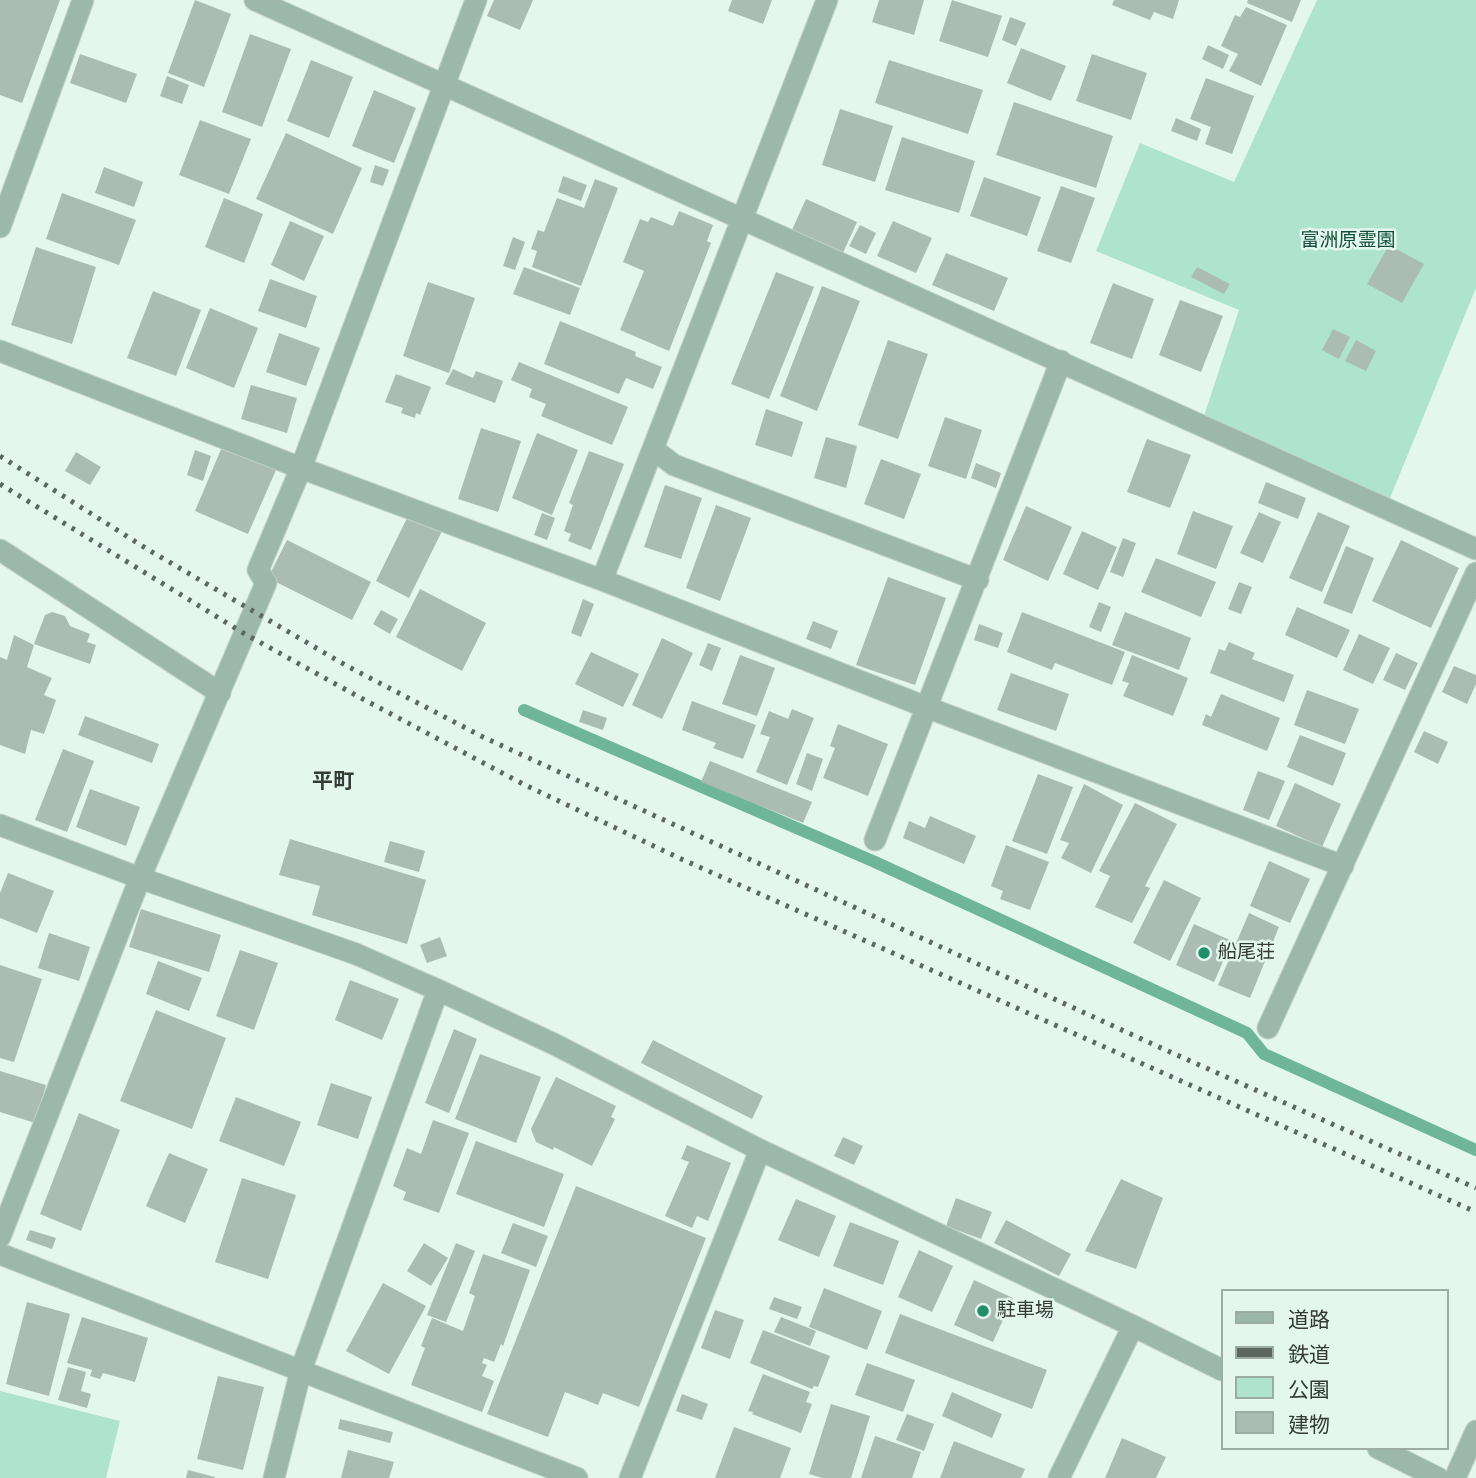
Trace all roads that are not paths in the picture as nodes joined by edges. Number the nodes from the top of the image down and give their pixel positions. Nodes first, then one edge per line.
1 (83, 0) edge
2 (254, 0) edge
3 (476, 0) edge
4 (827, 0) edge
5 (443, 86) junction
6 (743, 218) junction
7 (0, 227) edge
8 (0, 351) edge
9 (1061, 361) junction
10 (653, 449) junction
11 (300, 468) junction
12 (1476, 548) edge
13 (0, 550) edge
14 (1476, 573) edge
15 (602, 580) junction
16 (978, 580) junction
17 (220, 693) junction
18 (926, 707) junction
19 (0, 825) edge
20 (875, 840) dead end
21 (1343, 866) junction
22 (140, 878) junction
23 (438, 990) junction
24 (1268, 1028) dead end
25 (760, 1150) junction
26 (0, 1237) edge
27 (0, 1256) edge
28 (1133, 1326) junction
29 (1220, 1369) edge
30 (301, 1370) junction
31 (1476, 1431) edge
32 (1382, 1450) edge
33 (274, 1478) edge
34 (577, 1478) edge
35 (630, 1478) edge
36 (1059, 1478) edge
37 (1438, 1478) edge
38 (1455, 1478) edge

1 - 7 street
2 - 5 street
3 - 5 street
4 - 6 street
5 - 6 street
5 - 11 street
6 - 9 street
6 - 10 street
8 - 11 street
9 - 12 street
9 - 16 street
10 - 15 street
10 - 16 street
11 - 15 street
11 - 17 street
13 - 17 street
14 - 21 street
15 - 18 street
16 - 18 street
17 - 22 street
18 - 20 street
18 - 21 street
19 - 22 street
21 - 24 street
22 - 23 street
22 - 26 street
23 - 25 street
23 - 30 street
25 - 28 street
25 - 35 street
27 - 30 street
28 - 29 street
28 - 36 street
30 - 33 street
30 - 34 street
31 - 38 street
32 - 37 street

